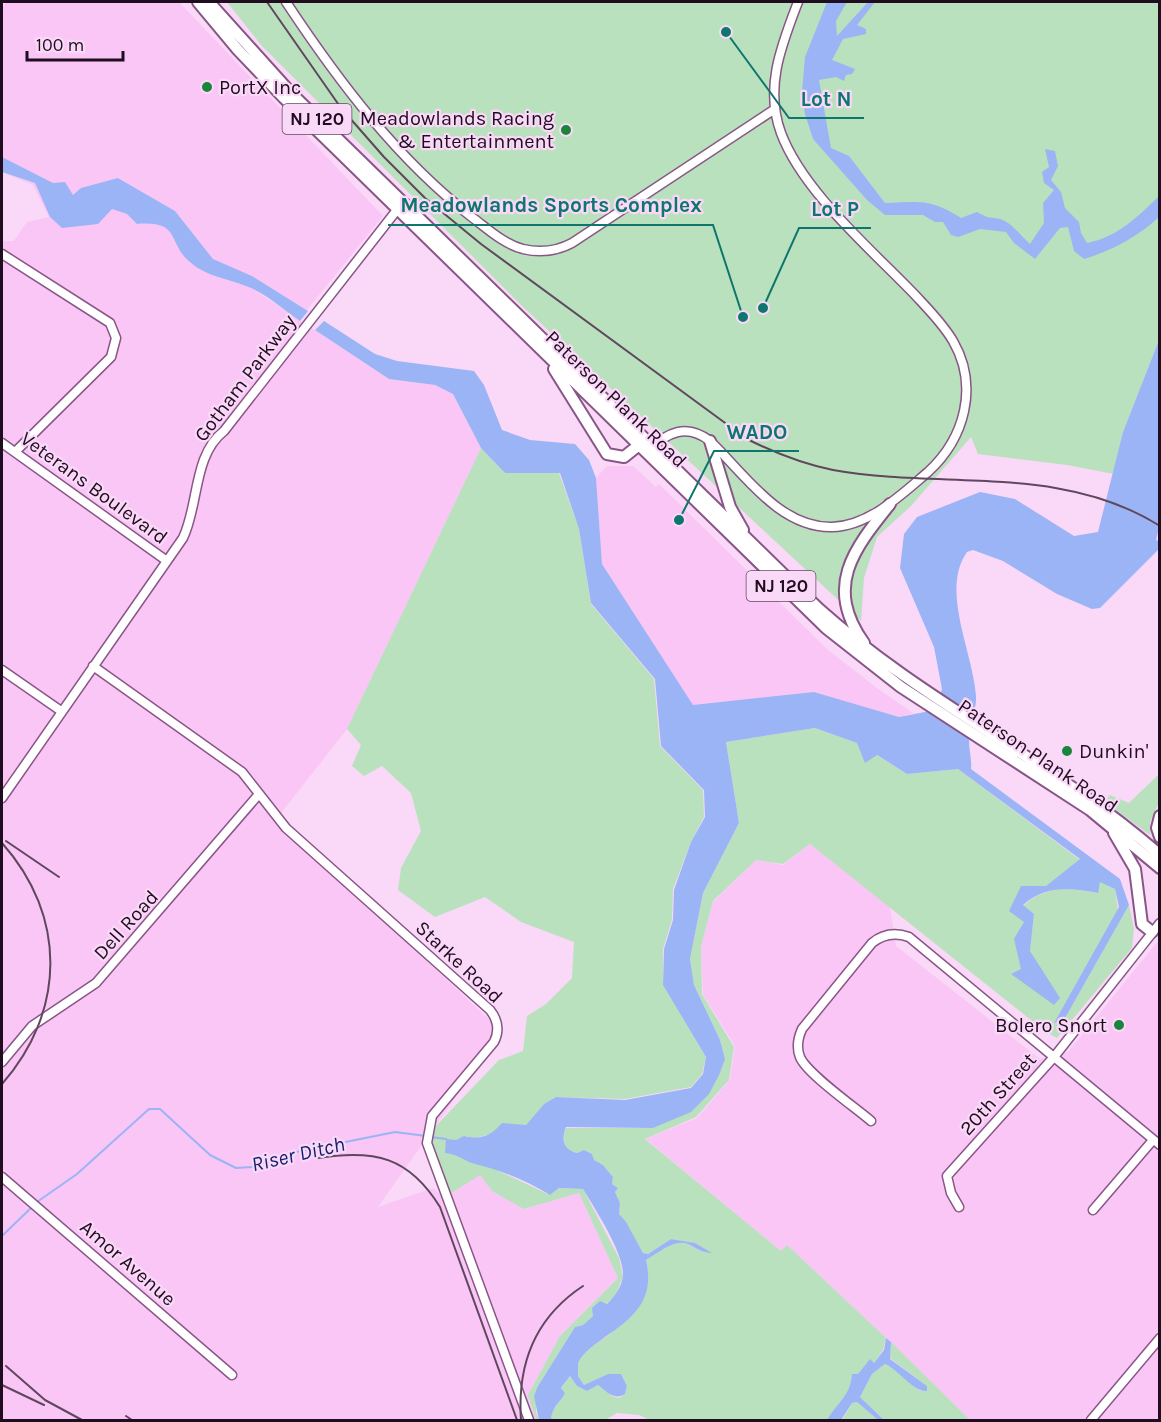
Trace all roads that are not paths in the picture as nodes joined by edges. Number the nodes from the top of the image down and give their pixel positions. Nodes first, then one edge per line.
1 (198, 2) edge
2 (209, 2) edge
3 (216, 2) edge
4 (286, 2) edge
5 (798, 2) edge
6 (227, 24) junction
7 (775, 109) junction
8 (400, 206) junction
9 (2, 254) edge
10 (544, 354) junction
11 (710, 441) junction
12 (2, 443) edge
13 (645, 447) junction
14 (15, 452) junction
15 (890, 504) junction
16 (751, 543) junction
17 (167, 561) junction
18 (873, 655) junction
19 (93, 666) junction
20 (2, 670) edge
21 (930, 701) junction
22 (62, 711) junction
23 (977, 731) junction
24 (259, 794) junction
25 (2, 798) edge
26 (1160, 816) edge
27 (1109, 824) junction
28 (1160, 837) edge
29 (1160, 855) edge
30 (1160, 868) edge
31 (1156, 928) edge
32 (1054, 1057) junction
33 (2, 1062) edge
34 (871, 1121) dead end
35 (1156, 1142) edge
36 (2, 1177) edge
37 (959, 1207) dead end
38 (1093, 1210) dead end
39 (1160, 1338) edge
40 (232, 1375) dead end
41 (528, 1420) edge
42 (1091, 1420) edge

1 - 8 main road, Paterson Plank Road / NJ 120
2 - 6 main road, Paterson Plank Road / NJ 120
3 - 6 main road
4 - 7 street
5 - 7 street
6 - 8 main road, Paterson Plank Road / NJ 120
7 - 15 street
8 - 10 main road, Paterson Plank Road / NJ 120
8 - 13 main road, Paterson Plank Road / NJ 120
8 - 17 street, Gotham Parkway
9 - 14 street
10 - 13 main road, Paterson Plank Road / NJ 120
10 - 13 main road
11 - 13 street
11 - 15 street
11 - 16 main road
12 - 14 street, Veterans Boulevard
13 - 16 main road, Paterson Plank Road / NJ 120
13 - 21 main road, Paterson Plank Road / NJ 120
14 - 17 street, Veterans Boulevard
15 - 18 main road
16 - 18 main road, Paterson Plank Road / NJ 120
17 - 19 street, Gotham Parkway
18 - 21 main road, Paterson Plank Road / NJ 120
19 - 22 street, Gotham Parkway
19 - 24 street, Starke Road
20 - 22 street
21 - 23 main road, Paterson Plank Road / NJ 120
22 - 25 street, Gotham Parkway
23 - 27 main road, Paterson Plank Road / NJ 120
23 - 29 main road, Paterson Plank Road / NJ 120
24 - 33 street, Dell Road
24 - 41 street, Starke Road
26 - 28 main road
27 - 30 main road, Paterson Plank Road / NJ 120
27 - 31 main road
31 - 32 street, 20th Street
32 - 34 street
32 - 35 street
32 - 37 street, 20th Street
35 - 38 street
36 - 40 street, Amor Avenue
39 - 42 street

